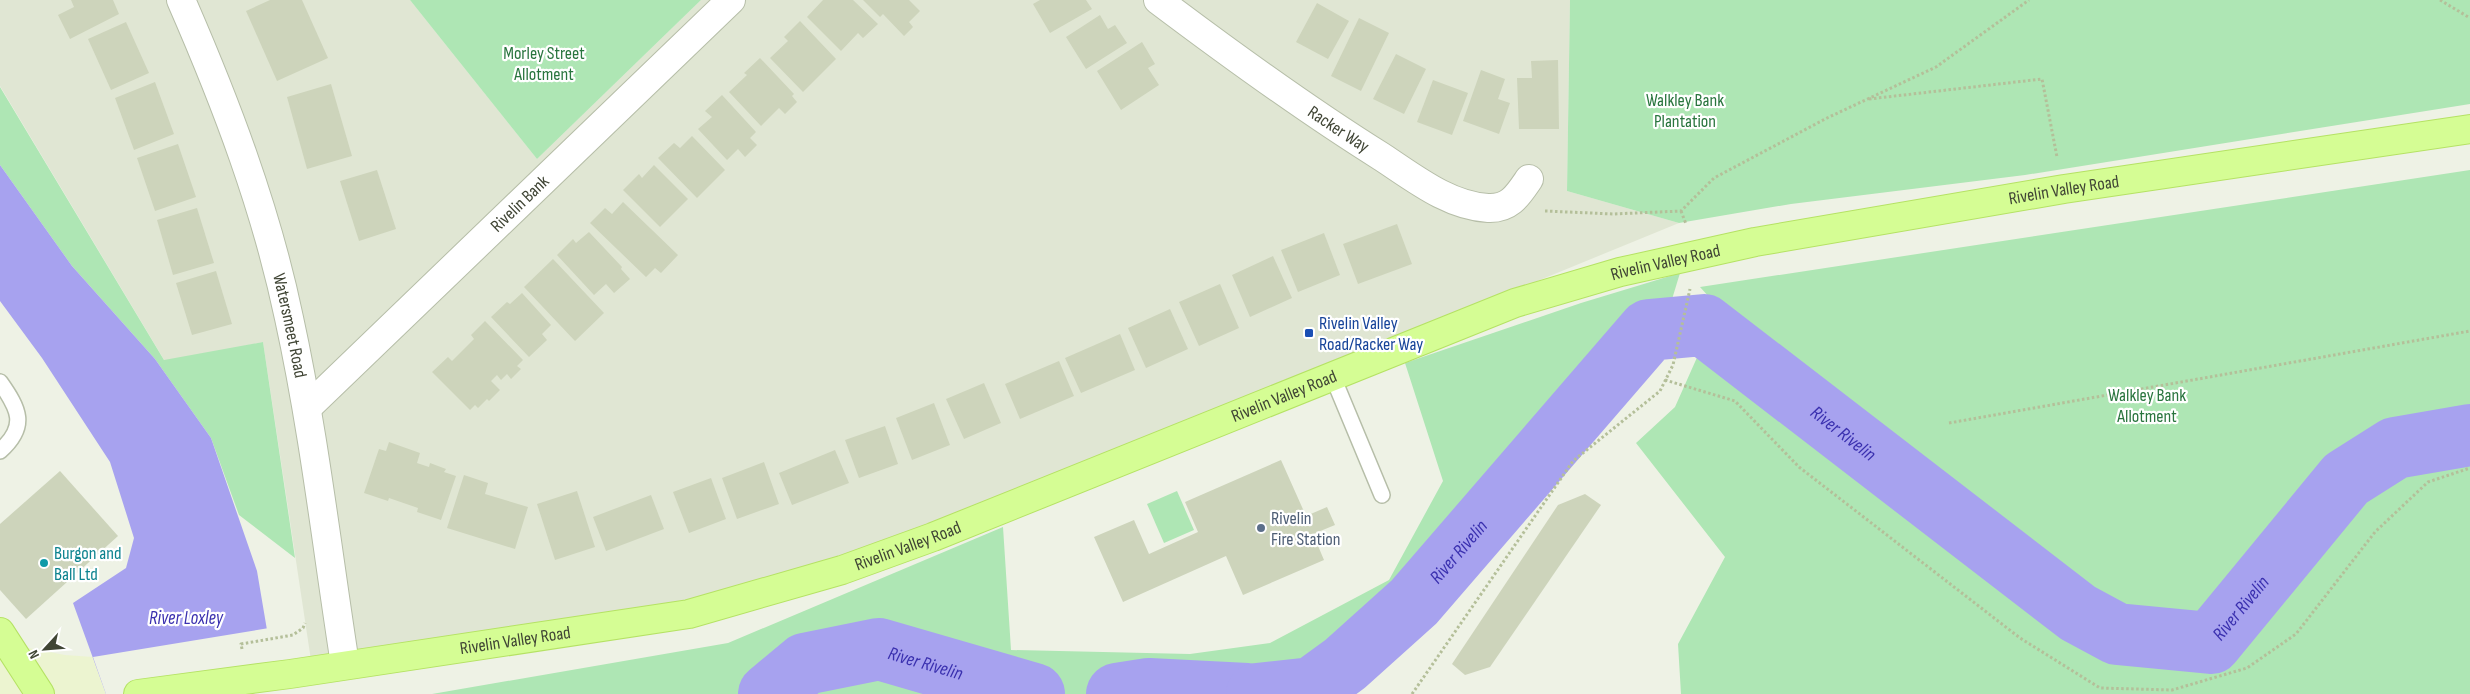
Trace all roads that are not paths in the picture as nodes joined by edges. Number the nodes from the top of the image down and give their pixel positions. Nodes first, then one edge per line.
1 (181, 0) edge
2 (731, 0) edge
3 (1158, 0) edge
4 (2470, 129) edge
5 (1529, 180) dead end
6 (1332, 375) junction
7 (0, 382) edge
8 (307, 408) junction
9 (0, 450) edge
10 (1382, 495) dead end
11 (0, 632) edge
12 (344, 664) junction
13 (40, 694) edge
14 (138, 694) edge

1 - 8 street, Watersmeet Road
2 - 8 street, Rivelin Bank
3 - 5 street, Racker Way
4 - 6 main road, Rivelin Valley Road
6 - 10 lane
6 - 12 main road, Rivelin Valley Road
7 - 9 lane
8 - 12 street, Watersmeet Road
11 - 13 main road
12 - 14 main road, Rivelin Valley Road

